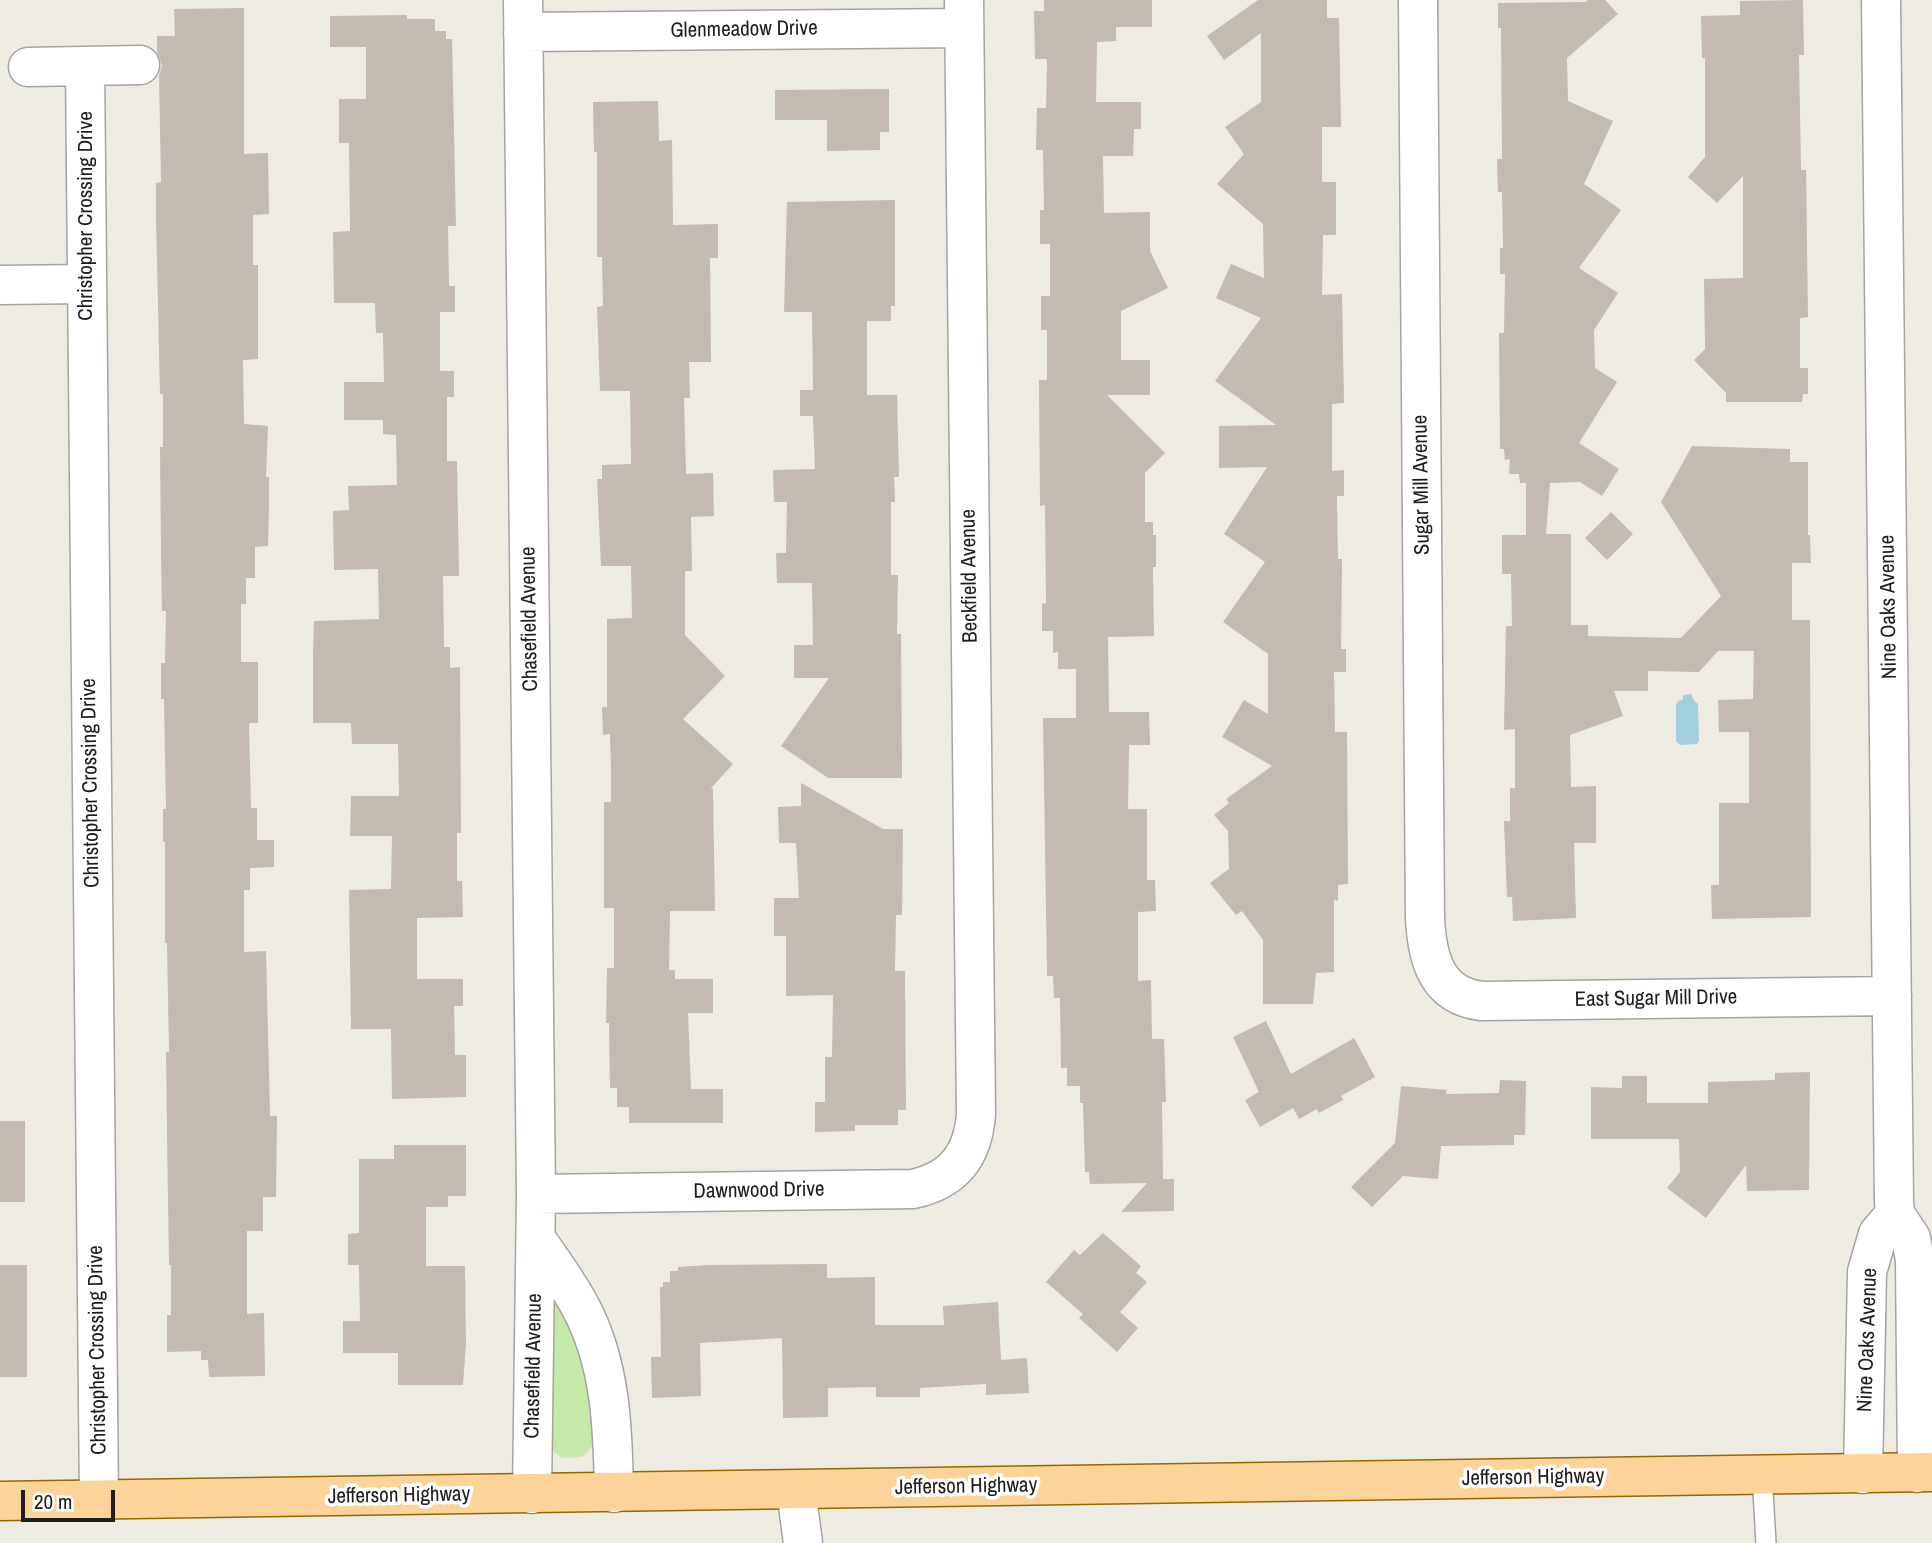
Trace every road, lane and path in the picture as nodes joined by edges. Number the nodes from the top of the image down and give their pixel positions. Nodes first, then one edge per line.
1 (1418, 0) edge
2 (1881, 0) edge
3 (964, 14) edge
4 (523, 16) edge
5 (140, 65) dead end
6 (85, 66) junction
7 (28, 67) dead end
8 (86, 284) junction
9 (0, 285) edge
10 (1434, 968) joint
11 (1892, 996) junction
12 (968, 1151) joint
13 (536, 1194) junction
14 (1895, 1214) junction
15 (536, 1238) junction
16 (1925, 1473) edge
17 (1762, 1474) junction
18 (1863, 1474) junction
19 (796, 1490) junction
20 (614, 1493) junction
21 (532, 1494) junction
22 (99, 1500) junction
23 (0, 1501) edge
24 (803, 1543) edge
25 (1766, 1543) edge

1 - 10 street, Sugar Mill Avenue
2 - 11 street, Nine Oaks Avenue
3 - 4 street, Glenmeadow Drive
3 - 12 street, Beckfield Avenue
4 - 13 street, Chasefield Avenue
5 - 6 street
6 - 7 street
6 - 8 street, Christopher Crossing Drive
8 - 9 street
8 - 22 street, Christopher Crossing Drive
10 - 11 street, East Sugar Mill Drive
11 - 14 street, Nine Oaks Avenue
12 - 13 street, Dawnwood Drive
13 - 15 street, Chasefield Avenue
14 - 16 street, Nine Oaks Avenue
14 - 18 street, Nine Oaks Avenue
15 - 20 street, Chasefield Avenue
15 - 21 street, Chasefield Avenue
16 - 18 main road, Jefferson Highway
17 - 18 main road, Jefferson Highway
17 - 19 main road, Jefferson Highway
17 - 25 lane
19 - 20 main road, Jefferson Highway
19 - 24 street
20 - 21 main road, Jefferson Highway
21 - 22 main road, Jefferson Highway
22 - 23 main road, Jefferson Highway

